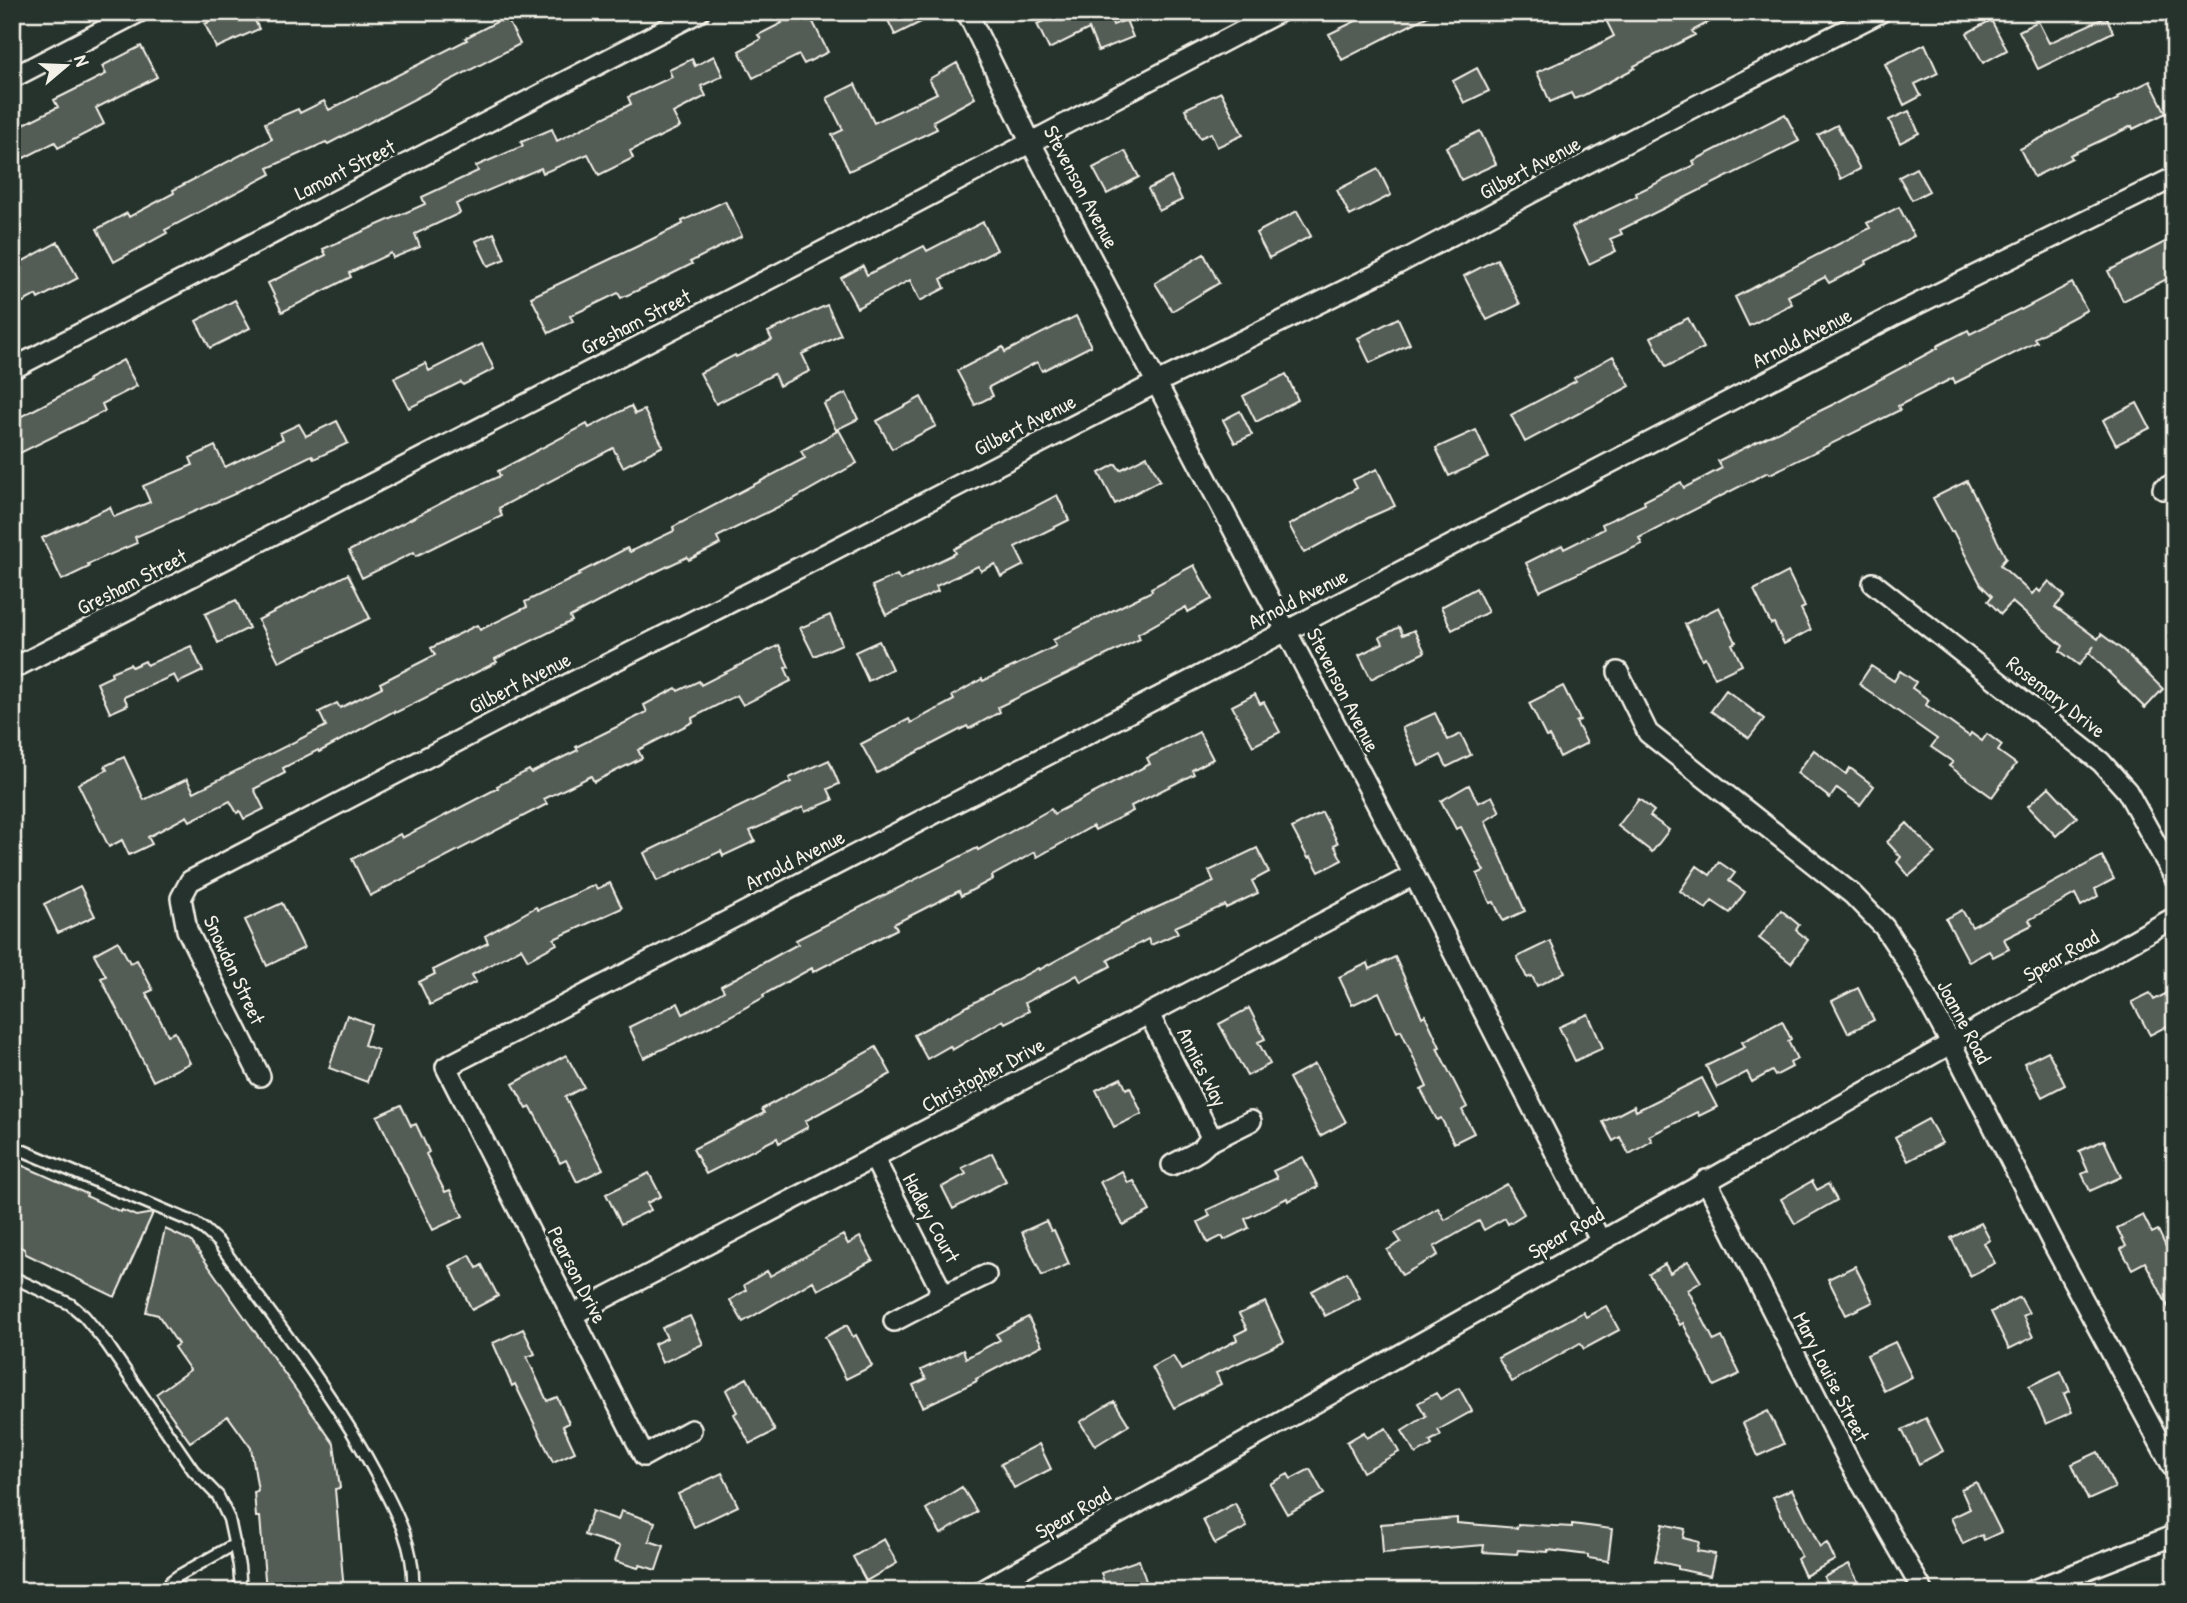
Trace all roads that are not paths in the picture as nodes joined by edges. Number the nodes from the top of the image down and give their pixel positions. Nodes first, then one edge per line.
1 (139, 12) edge
2 (699, 12) edge
3 (967, 12) edge
4 (1279, 12) edge
5 (1881, 12) edge
6 (12, 78) edge
7 (1030, 141) junction
8 (2175, 177) edge
9 (12, 369) edge
10 (1158, 382) junction
11 (1873, 583) dead end
12 (1287, 630) junction
13 (12, 669) edge
14 (1618, 672) dead end
15 (1414, 875) junction
16 (2175, 878) edge
17 (190, 881) joint
18 (2175, 917) edge
19 (1149, 1014) junction
20 (1952, 1045) junction
21 (446, 1067) joint
22 (260, 1076) dead end
23 (1251, 1121) dead end
24 (1209, 1142) junction
25 (12, 1146) edge
26 (874, 1158) junction
27 (1172, 1165) dead end
28 (1706, 1180) junction
29 (1600, 1240) junction
30 (986, 1275) dead end
31 (12, 1277) edge
32 (936, 1299) junction
33 (572, 1315) junction
34 (894, 1321) dead end
35 (691, 1430) dead end
36 (2175, 1471) edge
37 (2175, 1535) edge
38 (235, 1544) junction
39 (167, 1591) edge
40 (241, 1591) edge
41 (413, 1591) edge
42 (982, 1591) edge
43 (1923, 1591) edge
44 (2031, 1591) edge

1 - 6 street
2 - 9 street, Lamont Street
3 - 7 street, Stevenson Avenue
4 - 7 street, Gresham Street
5 - 10 street, Gilbert Avenue
7 - 10 street, Stevenson Avenue
7 - 13 street, Gresham Street
8 - 12 street, Arnold Avenue
10 - 12 street, Stevenson Avenue
10 - 17 street, Gilbert Avenue
11 - 16 street, Rosemary Drive
12 - 15 street, Stevenson Avenue
12 - 21 street, Arnold Avenue
14 - 20 street, Joanne Road
15 - 19 street, Christopher Drive
15 - 29 street, Stevenson Avenue
17 - 22 street, Snowdon Street
18 - 20 street, Spear Road
19 - 24 street, Annies Way
19 - 26 street, Christopher Drive
20 - 28 street, Spear Road
20 - 36 street, Joanne Road
21 - 33 street, Pearson Drive
23 - 24 street, Annies Way
24 - 27 street, Annies Way
25 - 41 lane
26 - 32 street, Hadley Court
26 - 33 street, Christopher Drive
28 - 29 street, Spear Road
28 - 43 street, Mary Louise Street
29 - 42 street, Spear Road
30 - 32 street, Hadley Court
31 - 38 lane
32 - 34 street, Hadley Court
33 - 35 street, Pearson Drive
37 - 44 street
38 - 39 lane
38 - 40 lane

